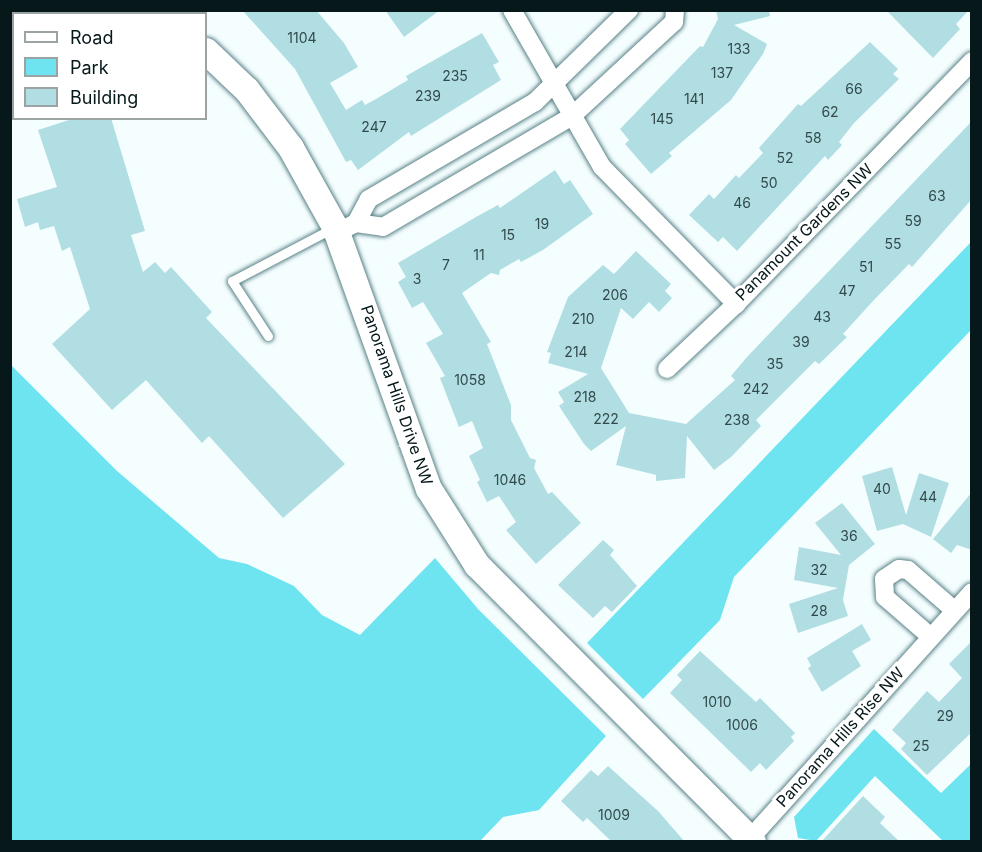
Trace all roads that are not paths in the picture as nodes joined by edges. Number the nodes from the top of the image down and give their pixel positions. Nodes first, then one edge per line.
1 (512, 10) edge
2 (628, 10) edge
3 (675, 10) edge
4 (207, 52) edge
5 (972, 61) edge
6 (555, 80) junction
7 (573, 116) junction
8 (343, 227) junction
9 (736, 304) junction
10 (268, 336) dead end
11 (667, 369) dead end
12 (972, 592) edge
13 (954, 610) junction
14 (931, 637) junction
15 (750, 840) edge

1 - 6 street, Panamount Gardens NW
2 - 6 street
3 - 7 street
4 - 8 street, Panorama Hills Drive NW
5 - 9 street, Panamount Gardens NW
6 - 7 street, Panamount Gardens NW
6 - 8 street
7 - 8 street
7 - 9 street, Panamount Gardens NW
8 - 10 lane
8 - 15 street, Panorama Hills Drive NW
9 - 11 street
12 - 13 street, Panorama Hills Rise NW
13 - 14 street, Panorama Hills Rise NW
13 - 14 street
14 - 15 street, Panorama Hills Rise NW

